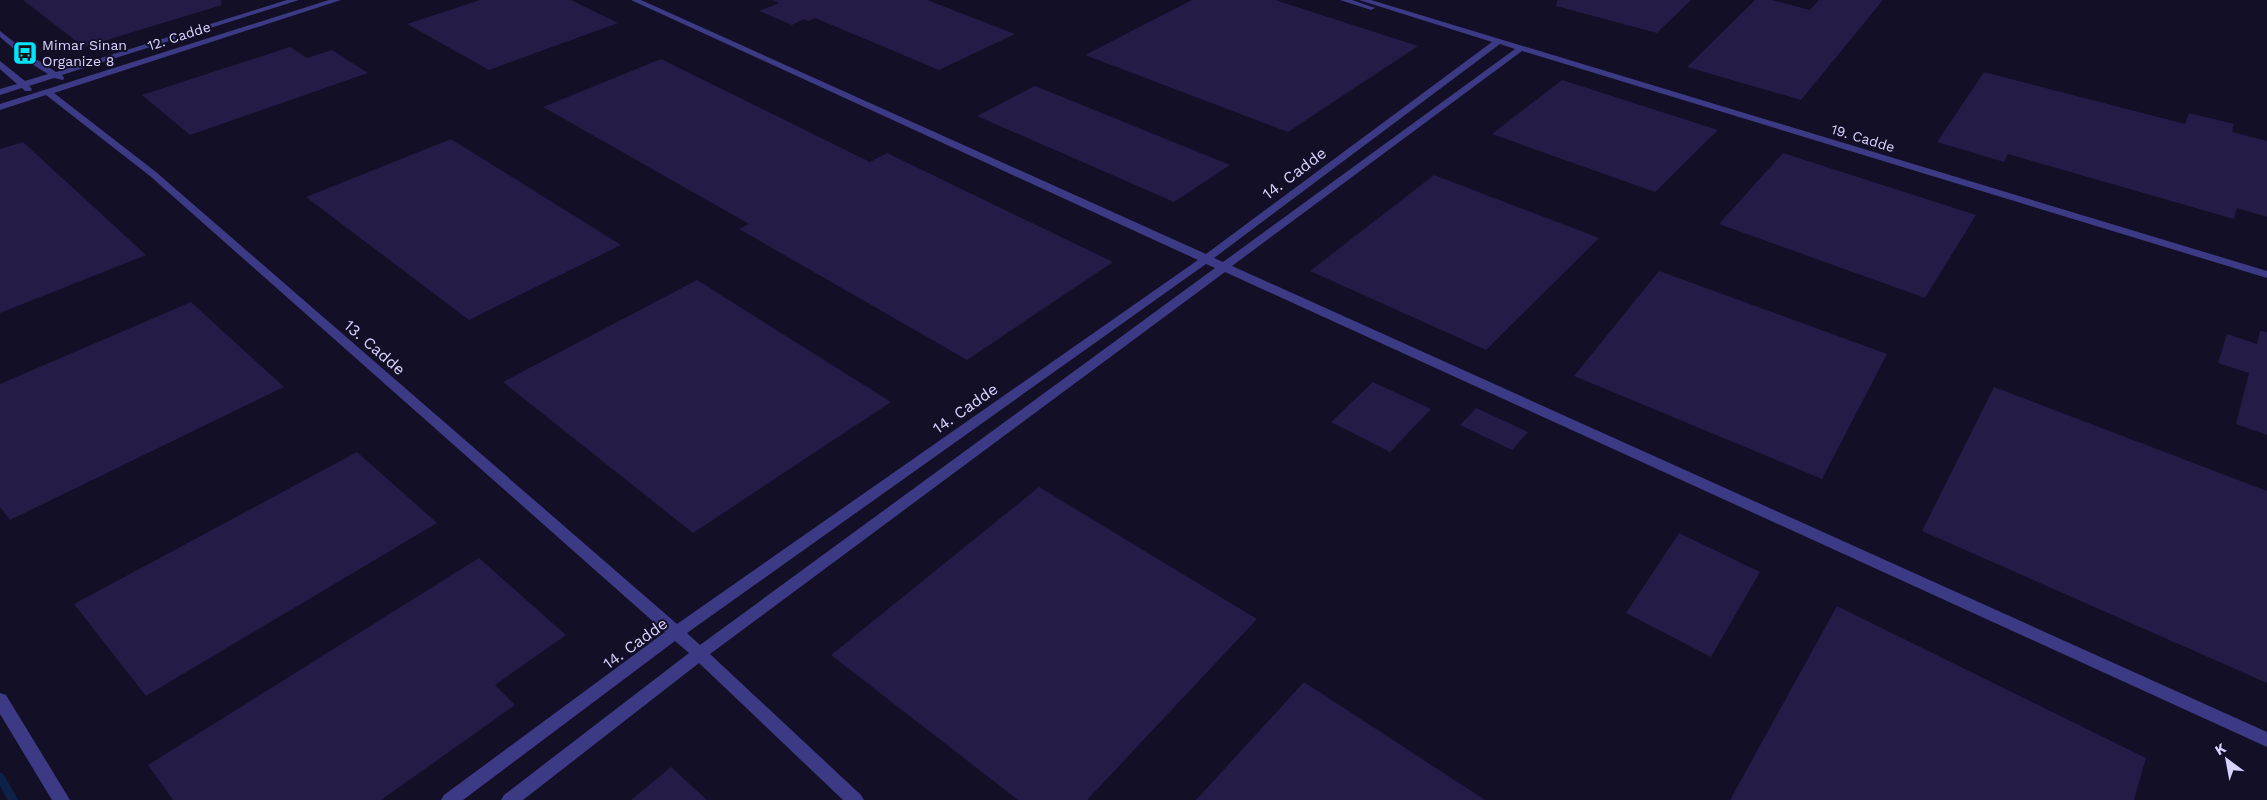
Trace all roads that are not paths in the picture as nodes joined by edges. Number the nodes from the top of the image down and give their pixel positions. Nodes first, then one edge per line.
1 (295, 0) edge
2 (337, 0) edge
3 (635, 0) edge
4 (1344, 0) edge
5 (1363, 0) edge
6 (1451, 27) junction
7 (0, 33) edge
8 (1498, 41) junction
9 (1521, 48) junction
10 (0, 64) edge
11 (55, 74) junction
12 (22, 85) junction
13 (69, 85) junction
14 (0, 92) edge
15 (48, 92) junction
16 (36, 96) junction
17 (0, 107) edge
18 (1206, 259) junction
19 (1226, 268) junction
20 (2267, 275) edge
21 (676, 632) junction
22 (699, 654) junction
23 (0, 700) edge
24 (2267, 740) edge
25 (61, 800) edge
26 (450, 800) edge
27 (510, 800) edge
28 (855, 800) edge

1 - 11 lane, 12. Cadde
2 - 13 lane, 12. Cadde
3 - 18 lane
4 - 6 lane, 19. Cadde
5 - 6 lane, 19. Cadde
6 - 8 lane, 19. Cadde
7 - 11 lane
8 - 9 lane, 19. Cadde
8 - 18 lane, 14. Cadde
9 - 19 lane
9 - 20 lane, 19. Cadde
10 - 12 lane
11 - 12 lane, 12. Cadde
11 - 13 lane
12 - 14 lane, 12. Cadde
12 - 16 lane
13 - 15 lane, 12. Cadde
15 - 16 lane, 12. Cadde
15 - 21 lane, 13. Cadde
16 - 17 lane, 12. Cadde
18 - 19 lane
18 - 21 lane, 14. Cadde
19 - 22 lane
19 - 24 lane
21 - 22 lane, 13. Cadde
21 - 26 lane, 14. Cadde
22 - 27 lane
22 - 28 lane, 13. Cadde
23 - 25 lane

